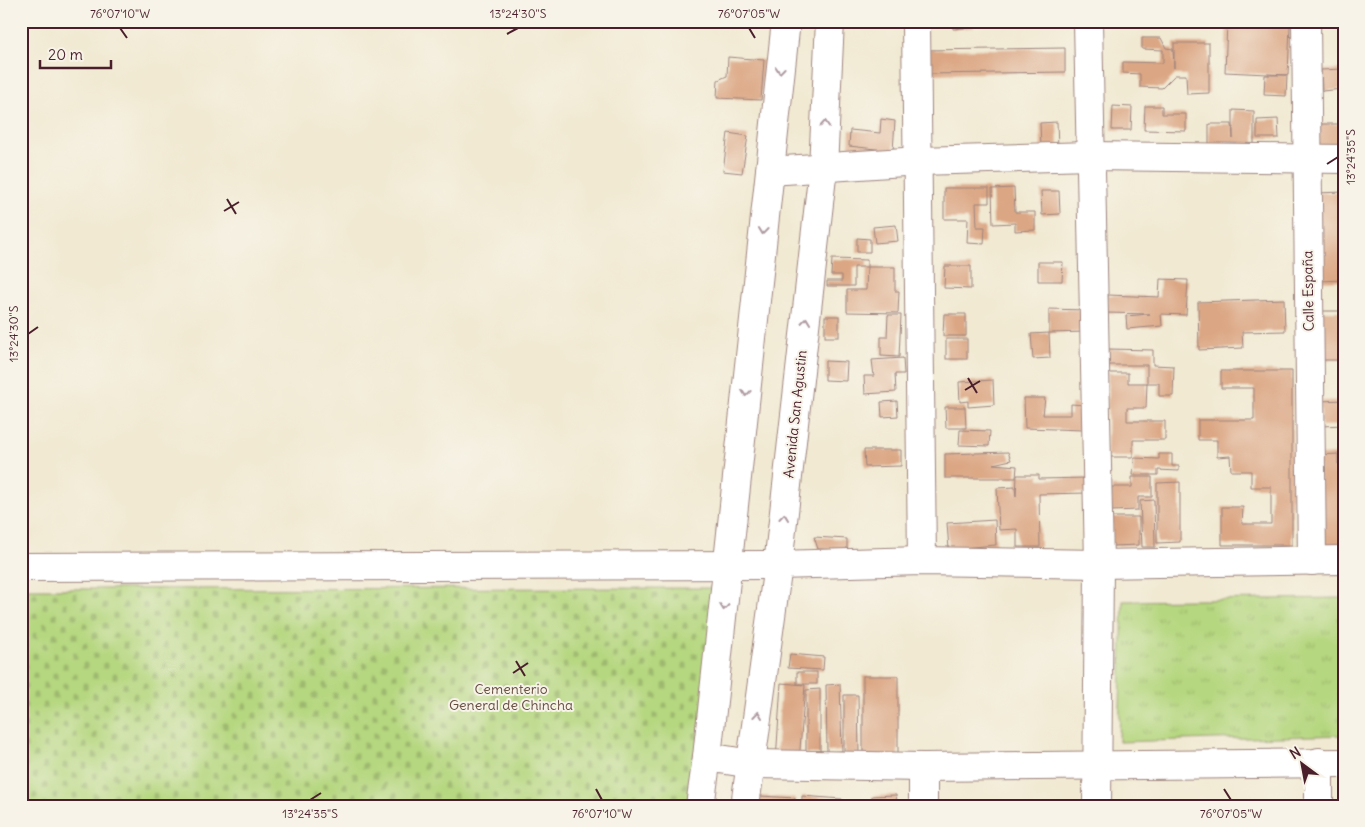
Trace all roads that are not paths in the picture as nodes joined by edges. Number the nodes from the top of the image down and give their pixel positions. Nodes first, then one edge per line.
1 (786, 21) edge
2 (830, 21) edge
3 (916, 21) edge
4 (1088, 21) edge
5 (1306, 21) edge
6 (1090, 156) junction
7 (1306, 159) junction
8 (1344, 159) edge
9 (919, 162) junction
10 (823, 168) junction
11 (770, 171) junction
12 (1312, 560) junction
13 (1344, 560) edge
14 (922, 561) junction
15 (1099, 564) junction
16 (728, 565) junction
17 (778, 565) junction
18 (21, 566) edge
19 (708, 757) junction
20 (1331, 762) edge
21 (752, 764) junction
22 (1097, 766) junction
23 (923, 767) junction
24 (700, 806) edge
25 (745, 806) edge
26 (924, 806) edge
27 (1097, 806) edge
28 (1319, 806) edge

1 -> 11 street
10 -> 2 street, Avenida San Agustin
3 - 9 street
4 - 6 street
5 - 7 street, Calle España
6 - 7 street
6 - 9 street
6 - 15 street
7 - 8 street
7 - 12 street, Calle España
9 - 10 street
9 - 14 street
10 - 11 street
17 -> 10 street, Avenida San Agustin
11 -> 16 street
12 - 13 street
12 - 15 street
14 - 15 street
14 - 17 street
15 - 22 street
16 - 17 street
16 - 18 street
16 -> 19 street
21 -> 17 street, Avenida San Agustin
19 - 21 street
19 - 24 street
20 - 22 street
20 - 28 street
21 - 23 street
21 - 25 street, Avenida San Agustin
22 - 23 street
22 - 27 street
23 - 26 street

